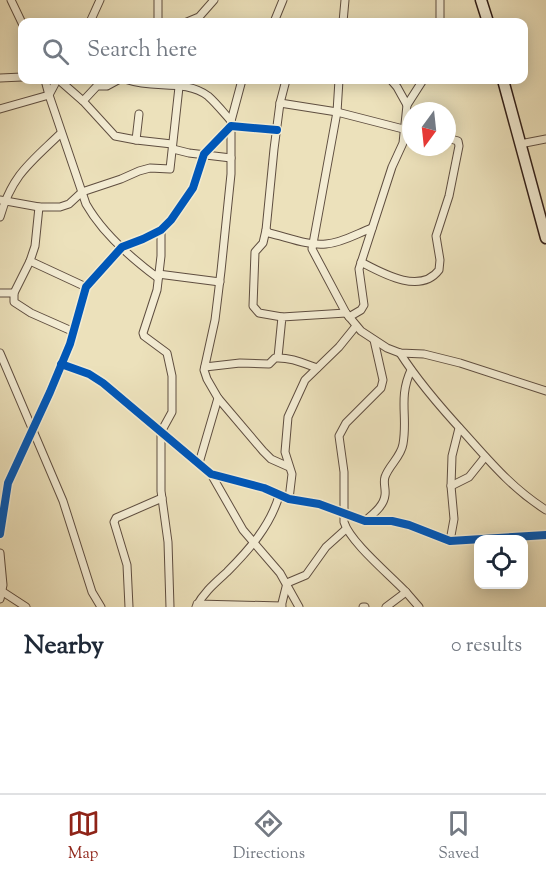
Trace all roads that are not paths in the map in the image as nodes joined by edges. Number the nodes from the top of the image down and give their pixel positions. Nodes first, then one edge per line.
1 (11, 0) edge
2 (100, 0) edge
3 (158, 0) edge
4 (214, 0) edge
5 (283, 0) edge
6 (345, 0) edge
7 (440, 0) edge
8 (482, 0) edge
9 (20, 18) edge
10 (92, 18) edge
11 (158, 18) edge
12 (197, 18) edge
13 (276, 18) edge
14 (343, 18) edge
15 (440, 18) edge
16 (487, 18) edge
17 (18, 77) edge
18 (0, 78) edge
19 (46, 84) edge
20 (56, 84) edge
21 (63, 84) edge
22 (111, 84) edge
23 (178, 84) edge
24 (180, 84) edge
25 (241, 84) edge
26 (285, 84) edge
27 (339, 84) edge
28 (395, 84) edge
29 (420, 84) edge
30 (504, 84) edge
31 (49, 95) junction
32 (83, 101) junction
33 (405, 102) edge
34 (408, 102) edge
35 (280, 103) junction
36 (0, 109) edge
37 (337, 112) junction
38 (139, 114) dead end
39 (231, 123) junction
40 (402, 128) edge
41 (277, 130) junction
42 (60, 134) junction
43 (546, 139) edge
44 (136, 140) junction
45 (456, 140) edge
46 (520, 144) junction
47 (173, 146) junction
48 (402, 147) edge
49 (204, 154) junction
50 (231, 158) junction
51 (82, 192) junction
52 (2, 201) edge
53 (39, 207) junction
54 (0, 217) edge
55 (372, 228) junction
56 (161, 230) junction
57 (266, 231) junction
58 (546, 238) edge
59 (313, 244) junction
60 (122, 247) junction
61 (30, 261) junction
62 (361, 262) junction
63 (158, 276) junction
64 (220, 282) junction
65 (86, 287) junction
66 (0, 293) edge
67 (14, 293) junction
68 (348, 315) junction
69 (282, 317) junction
70 (356, 326) junction
71 (74, 332) junction
72 (374, 340) junction
73 (400, 352) junction
74 (0, 353) edge
75 (278, 357) junction
76 (61, 364) junction
77 (205, 367) junction
78 (317, 368) junction
79 (411, 370) junction
80 (546, 391) edge
81 (218, 398) junction
82 (459, 428) junction
83 (32, 429) junction
84 (161, 432) junction
85 (484, 457) junction
86 (199, 463) junction
87 (288, 467) junction
88 (211, 474) junction
89 (452, 486) junction
90 (279, 496) junction
91 (162, 498) junction
92 (290, 499) junction
93 (546, 510) edge
94 (345, 515) junction
95 (365, 521) junction
96 (346, 529) junction
97 (0, 534) edge
98 (546, 535) edge
99 (450, 541) junction
100 (253, 543) junction
101 (0, 553) edge
102 (287, 583) junction
103 (1, 590) edge
104 (406, 592) junction
105 (197, 606) edge
106 (282, 606) edge
107 (26, 607) edge
108 (101, 607) edge
109 (129, 607) edge
110 (170, 607) edge
111 (263, 607) edge
112 (299, 607) edge
113 (386, 607) edge
114 (419, 607) edge

1 - 9 street
2 - 10 street
3 - 11 street
4 - 12 street
5 - 13 street
6 - 14 street
7 - 15 street
8 - 16 main road
17 - 18 street
19 - 31 street
20 - 31 street
21 - 32 street
22 - 32 street
23 - 47 street
24 - 39 street
25 - 39 street
26 - 35 street
27 - 37 street
28 - 33 street
29 - 34 street
30 - 46 main road
31 - 36 street
31 - 42 street
32 - 44 street
35 - 37 street
35 - 41 street
37 - 40 street
37 - 59 street
38 - 44 street
39 - 41 street
39 - 49 street
39 - 50 street
41 - 57 street
42 - 51 street
42 - 52 street
43 - 46 street
44 - 47 street
45 - 62 street
46 - 58 main road
47 - 49 street
47 - 51 street
48 - 55 street
49 - 50 street
49 - 56 street
50 - 64 street
51 - 53 street
51 - 60 street
52 - 53 street
52 - 54 street
53 - 61 street
55 - 59 street
55 - 62 street
56 - 60 street
56 - 63 street
57 - 59 street
57 - 69 street
59 - 68 street
60 - 63 street
60 - 65 street
61 - 65 street
61 - 67 street
62 - 68 street
63 - 64 street
63 - 84 street
64 - 77 street
65 - 71 street
66 - 67 street
67 - 71 street
68 - 69 street
68 - 70 street
69 - 75 street
70 - 72 street
70 - 78 street
71 - 76 street
72 - 73 street
72 - 94 street
73 - 79 street
73 - 80 street
74 - 83 street
75 - 77 street
75 - 78 street
76 - 83 street
76 - 84 street
77 - 81 street
78 - 87 street
79 - 82 street
79 - 95 street
81 - 86 street
81 - 87 street
82 - 85 street
82 - 89 street
83 - 97 street
83 - 108 street
84 - 86 street
84 - 91 street
85 - 89 street
85 - 93 street
86 - 88 street
87 - 92 street
88 - 90 street
88 - 100 street
89 - 99 street
90 - 92 street
90 - 100 street
91 - 109 street
91 - 110 street
92 - 94 street
94 - 95 street
94 - 96 street
95 - 99 street
96 - 102 street
96 - 104 street
98 - 99 street
100 - 102 street
100 - 105 street
101 - 103 street
102 - 106 street
102 - 112 street
103 - 107 street
104 - 113 street
104 - 114 street
105 - 111 street
106 - 111 street

